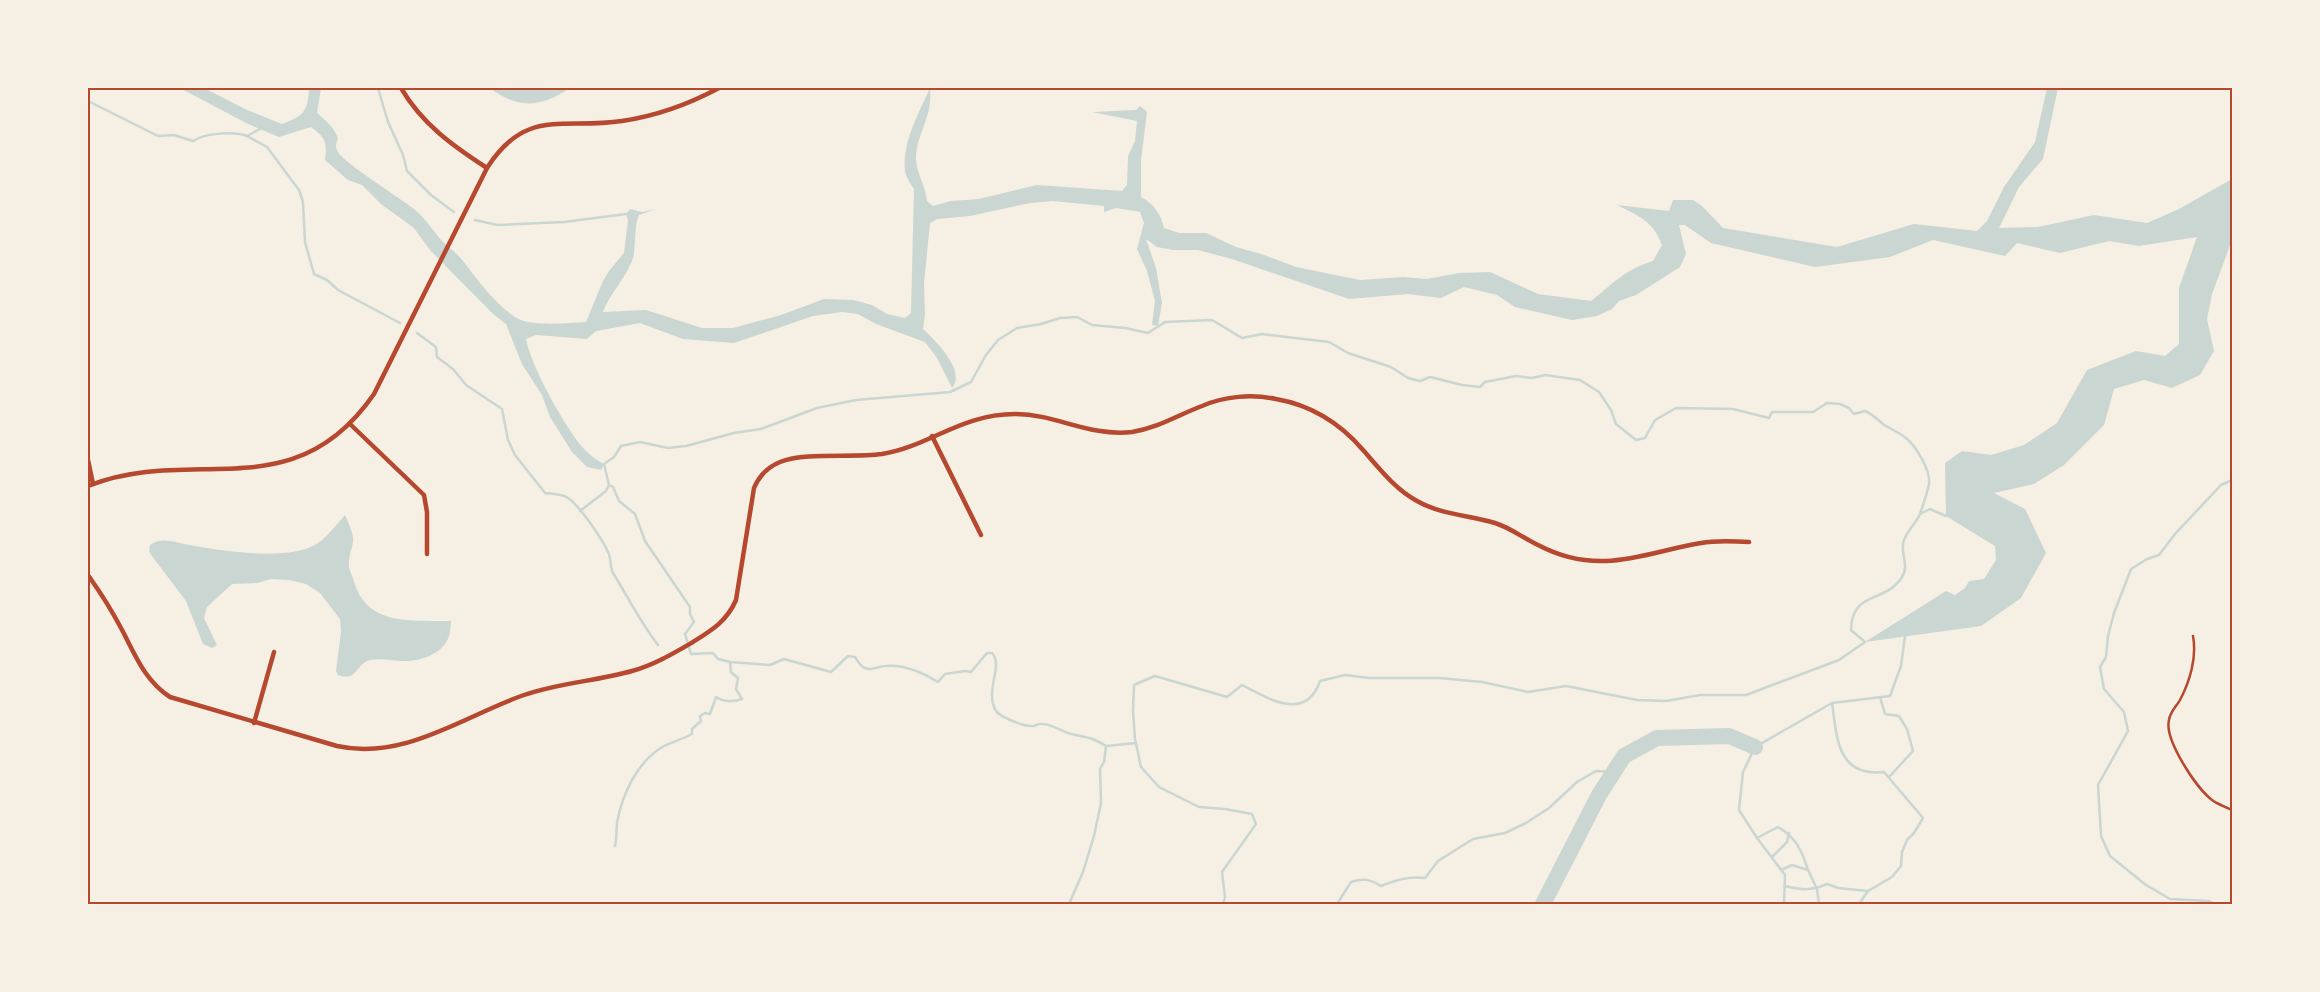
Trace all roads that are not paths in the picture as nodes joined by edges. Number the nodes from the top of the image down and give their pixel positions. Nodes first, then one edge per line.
1 (401, 88) edge
2 (718, 88) edge
3 (487, 168) junction
4 (350, 424) junction
5 (932, 436) junction
6 (88, 460) edge
7 (90, 485) edge
8 (982, 535) dead end
9 (1749, 542) dead end
10 (428, 554) dead end
11 (88, 575) edge
12 (2193, 636) dead end
13 (274, 652) dead end
14 (254, 722) junction
15 (2232, 810) edge

1 - 3 street
2 - 3 street
3 - 4 street
4 - 7 street
4 - 10 street
5 - 8 street
5 - 9 street
5 - 14 street
6 - 7 street
11 - 14 street
12 - 15 lane
13 - 14 street

